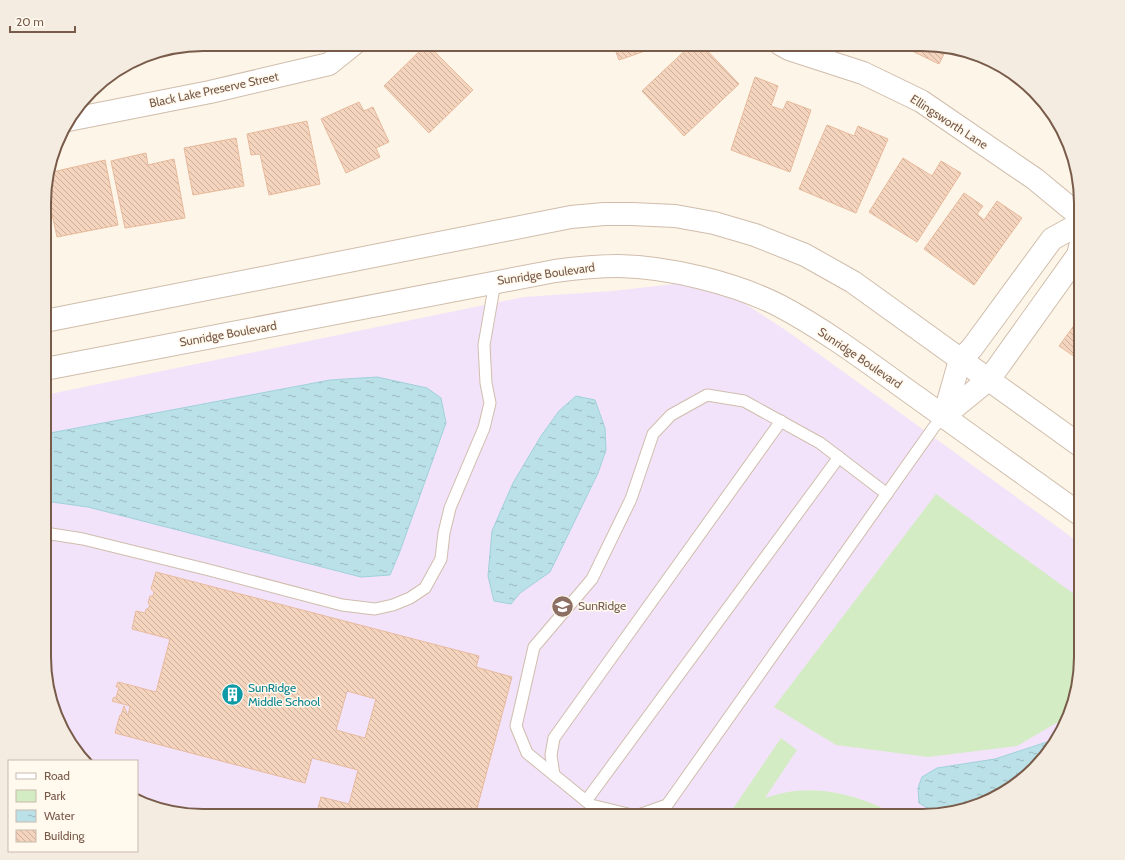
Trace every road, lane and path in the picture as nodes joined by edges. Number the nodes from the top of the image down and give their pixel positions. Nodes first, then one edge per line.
1 (345, 51) edge
2 (795, 51) edge
3 (77, 118) edge
4 (1074, 211) edge
5 (1074, 227) edge
6 (1074, 261) edge
7 (495, 282) junction
8 (1014, 291) junction
9 (1040, 309) junction
10 (51, 320) edge
11 (960, 360) junction
12 (51, 368) edge
13 (988, 380) junction
14 (944, 416) junction
15 (781, 421) junction
16 (1074, 441) edge
17 (839, 457) junction
18 (887, 494) junction
19 (1074, 510) edge
20 (51, 534) edge
21 (554, 775) junction
22 (586, 801) junction
23 (607, 809) edge
24 (656, 809) edge

1 - 3 street, Black Lake Preserve Street
2 - 4 street, Ellingsworth Lane
5 - 8 street
6 - 9 street
7 - 12 street, Sunridge Boulevard
7 - 14 street, Sunridge Boulevard
7 - 20 lane
8 - 9 street
8 - 11 street
9 - 13 street
10 - 11 street
11 - 13 street
11 - 14 street
13 - 14 street
13 - 16 street
14 - 18 lane
14 - 19 street, Sunridge Boulevard
15 - 17 lane
15 - 21 lane
15 - 21 lane
17 - 18 lane
17 - 22 lane
18 - 24 lane
21 - 22 lane
22 - 23 lane

